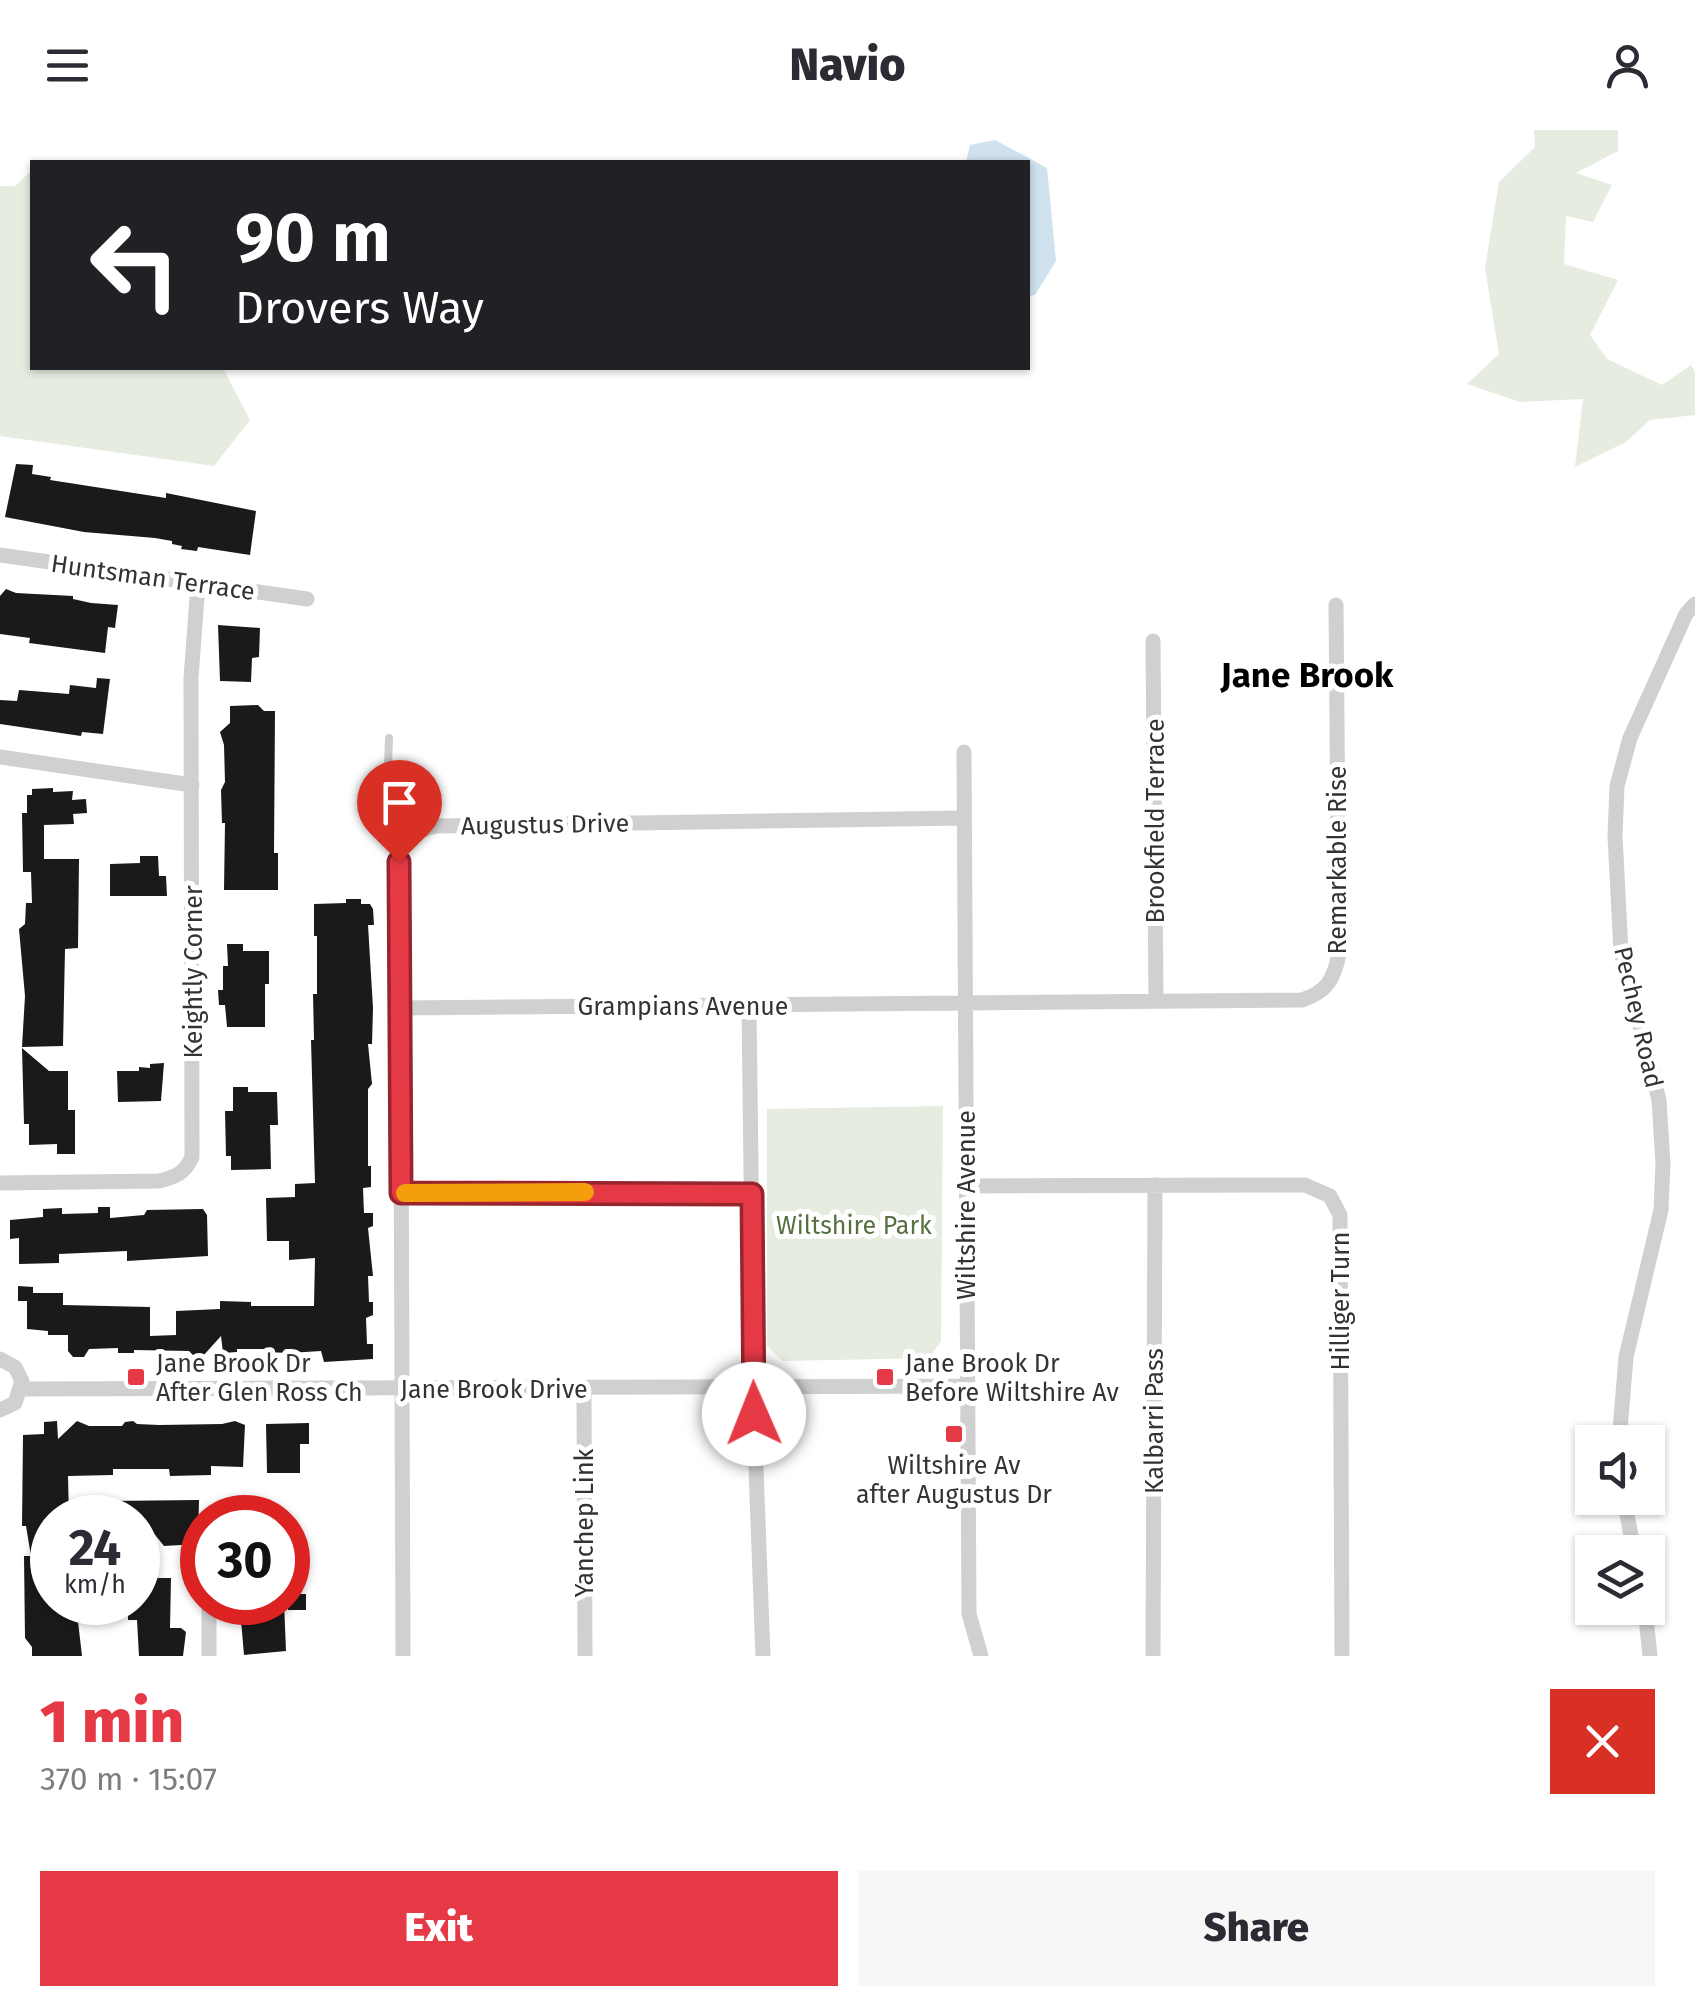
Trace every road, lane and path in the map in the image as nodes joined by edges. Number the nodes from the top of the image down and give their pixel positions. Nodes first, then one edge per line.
1 (0, 555) edge
2 (198, 584) junction
3 (307, 599) dead end
4 (1695, 604) edge
5 (1336, 605) dead end
6 (1153, 641) dead end
7 (389, 738) dead end
8 (964, 752) dead end
9 (0, 757) edge
10 (192, 785) junction
11 (964, 818) junction
12 (412, 834) junction
13 (1156, 1001) junction
14 (965, 1004) junction
15 (749, 1006) junction
16 (400, 1008) junction
17 (0, 1183) edge
18 (1155, 1185) junction
19 (966, 1186) junction
20 (401, 1193) junction
21 (752, 1194) junction
22 (0, 1359) edge
23 (967, 1386) junction
24 (22, 1389) junction
25 (402, 1389) junction
26 (584, 1389) junction
27 (753, 1389) junction
28 (0, 1410) edge
29 (1620, 1425) edge
30 (210, 1625) edge
31 (1647, 1625) edge
32 (210, 1656) edge
33 (403, 1656) edge
34 (585, 1656) edge
35 (763, 1656) edge
36 (981, 1656) edge
37 (1154, 1656) edge
38 (1342, 1656) edge
39 (1650, 1656) edge

1 - 2 street, Huntsman Terrace
2 - 3 street, Huntsman Terrace
2 - 10 street, Keightly Corner
4 - 29 street, Pechey Road
5 - 13 street, Remarkable Rise
6 - 13 street, Brookfield Terrace
7 - 12 lane
8 - 11 street, Wiltshire Avenue
9 - 10 street
10 - 17 street, Keightly Corner
11 - 12 street, Augustus Drive
11 - 14 street, Wiltshire Avenue
12 - 16 street
13 - 14 street, Remarkable Rise
14 - 15 street, Grampians Avenue
14 - 19 street, Wiltshire Avenue
15 - 16 street, Grampians Avenue
15 - 21 street
16 - 20 street
18 - 19 street, Hilliger Turn
18 - 37 street, Kalbarri Pass
18 - 38 street, Hilliger Turn
19 - 23 street, Wiltshire Avenue
20 - 21 street
20 - 25 street
21 - 27 street
22 - 24 street
23 - 27 street, Jane Brook Drive
23 - 36 street, Wiltshire Avenue
24 - 25 street, Jane Brook Drive
24 - 28 street
25 - 26 street, Jane Brook Drive
25 - 33 street
26 - 27 street, Jane Brook Drive
26 - 34 street, Yanchep Link
27 - 35 street
30 - 32 street
31 - 39 street

